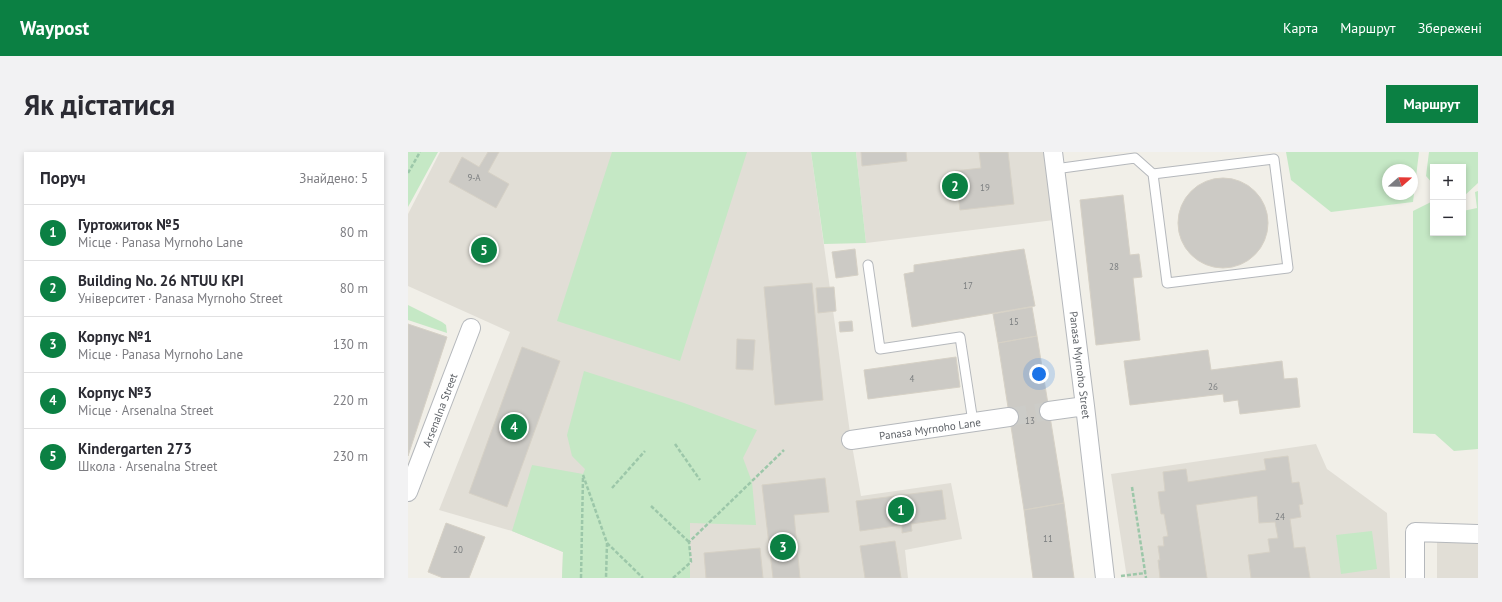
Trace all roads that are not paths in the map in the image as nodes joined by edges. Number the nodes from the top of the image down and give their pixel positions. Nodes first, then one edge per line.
1 (1054, 160) edge
2 (1153, 174) junction
3 (868, 265) dead end
4 (471, 328) dead end
5 (1085, 406) junction
6 (1049, 411) tunnel mouth
7 (1009, 417) tunnel mouth
8 (973, 422) junction
9 (851, 440) dead end
10 (408, 492) edge
11 (1478, 534) edge
12 (1112, 577) edge
13 (1415, 578) edge

1 - 2 lane
1 - 5 street, Panasa Myrnoho Street
2 - 2 lane
3 - 8 lane
4 - 10 street, Arsenalna Street
5 - 6 street
5 - 12 street, Panasa Myrnoho Street
7 - 8 street, Panasa Myrnoho Lane
8 - 9 street, Panasa Myrnoho Lane
11 - 13 street

